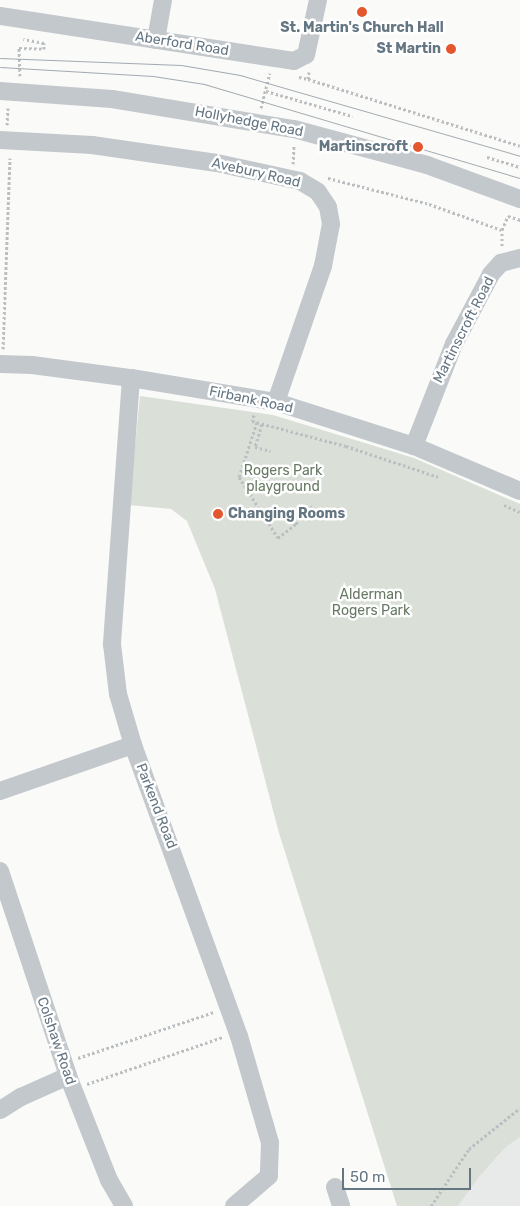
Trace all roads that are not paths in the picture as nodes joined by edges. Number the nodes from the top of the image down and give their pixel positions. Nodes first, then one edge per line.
1 (163, 0) edge
2 (318, 0) edge
3 (0, 16) edge
4 (156, 40) junction
5 (4, 91) edge
6 (5, 140) edge
7 (520, 199) edge
8 (520, 258) edge
9 (1, 364) edge
10 (131, 378) junction
11 (267, 401) junction
12 (414, 446) junction
13 (520, 491) edge
14 (133, 745) junction
15 (0, 791) edge
16 (0, 870) edge
17 (68, 1076) junction
18 (0, 1110) edge
19 (335, 1188) dead end
20 (124, 1206) edge
21 (234, 1206) edge
22 (341, 1206) edge

1 - 4 street
2 - 4 street, Aberford Road
3 - 4 street, Aberford Road
5 - 7 street, Hollyhedge Road
6 - 11 street, Avebury Road
8 - 12 street, Martinscroft Road
9 - 10 street, Firbank Road
10 - 11 street, Firbank Road
10 - 14 street, Parkend Road
11 - 12 street, Firbank Road
12 - 13 street, Firbank Road
14 - 15 street
14 - 21 street, Parkend Road
16 - 17 street, Colshaw Road
17 - 18 street
17 - 20 street, Colshaw Road
19 - 22 street

